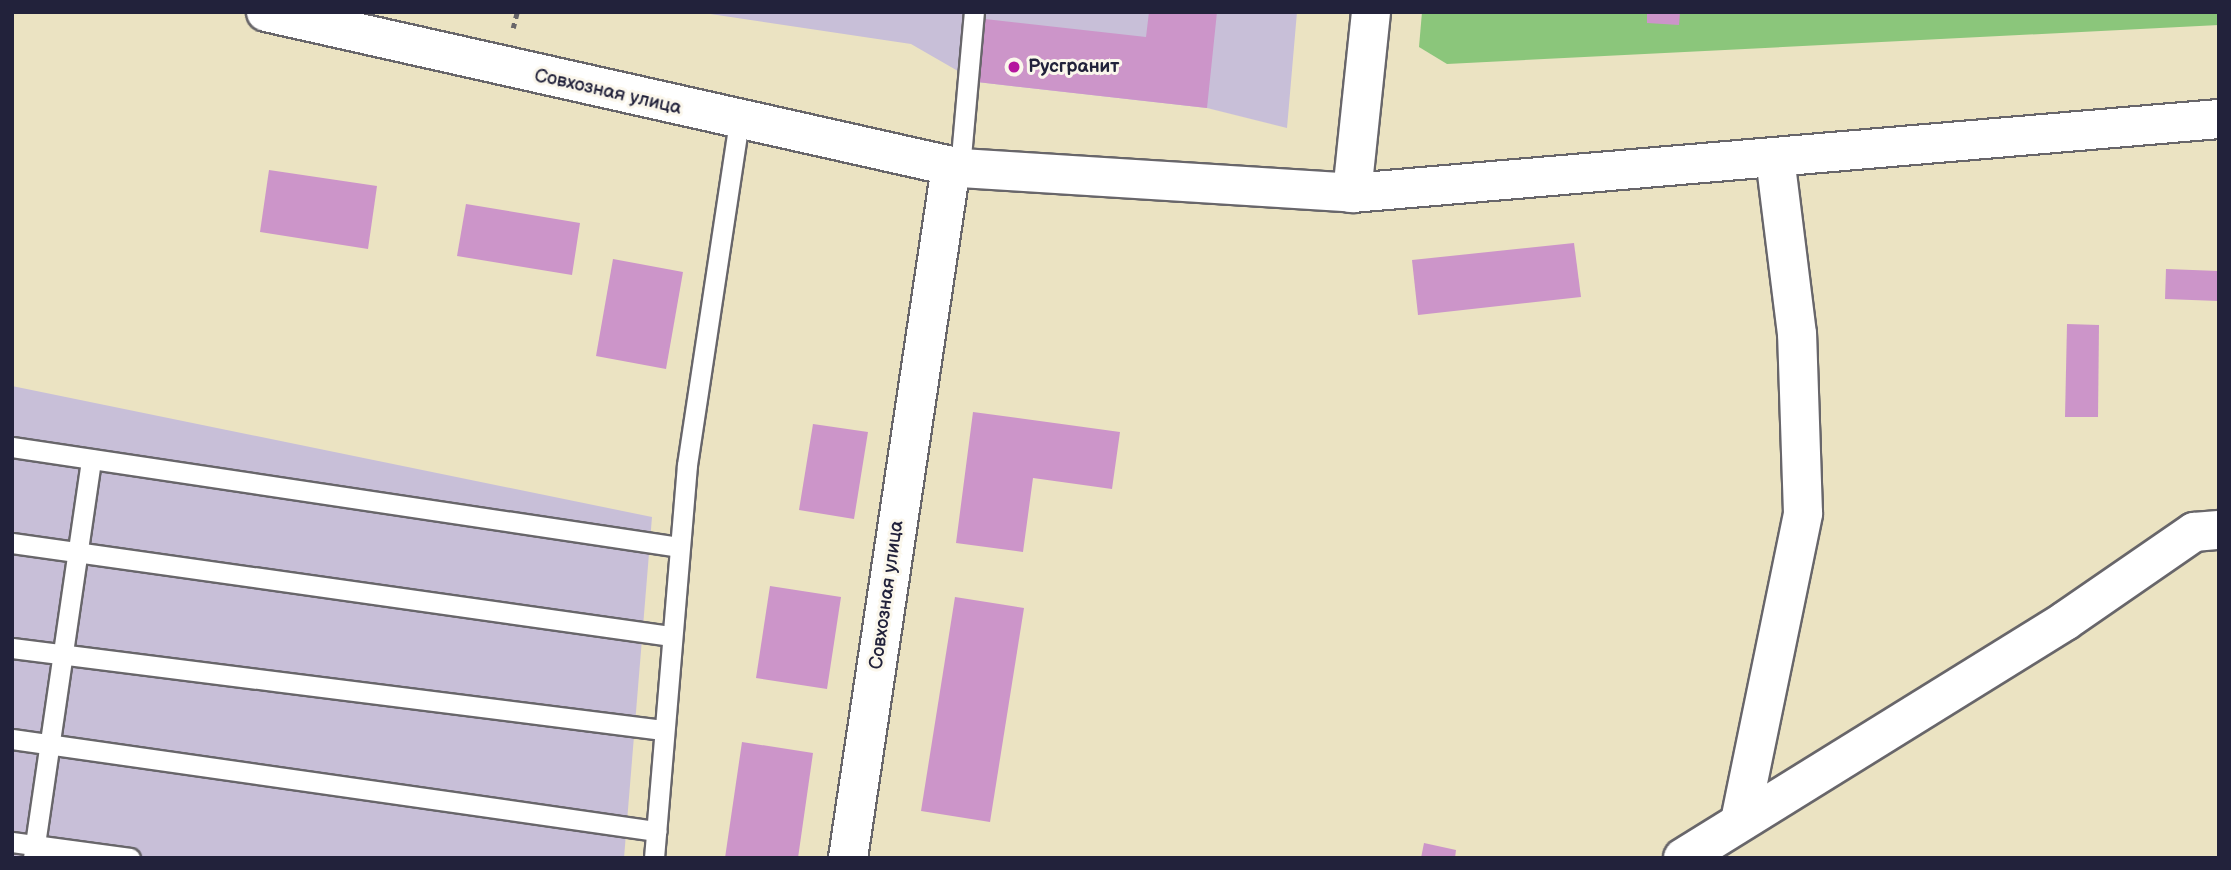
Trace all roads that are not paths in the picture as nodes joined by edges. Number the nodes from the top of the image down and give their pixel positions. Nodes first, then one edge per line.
1 (266, 12) edge
2 (974, 12) edge
3 (1371, 12) edge
4 (2219, 119) edge
5 (739, 123) junction
6 (1775, 158) junction
7 (956, 167) junction
8 (1352, 192) junction
9 (12, 447) edge
10 (91, 459) junction
11 (2219, 530) edge
12 (12, 543) edge
13 (679, 547) junction
14 (79, 550) junction
15 (671, 636) junction
16 (12, 648) edge
17 (60, 655) junction
18 (663, 730) junction
19 (12, 740) edge
20 (51, 745) junction
21 (1740, 821) junction
22 (656, 831) junction
23 (12, 842) edge
24 (33, 852) edge
25 (131, 858) edge
26 (654, 858) edge
27 (848, 858) edge
28 (1683, 858) edge

1 - 5 street, Совхозная улица
2 - 7 lane
3 - 8 street
4 - 6 street, Совхозная улица
5 - 7 street, Совхозная улица
5 - 13 lane
6 - 8 street, Совхозная улица
6 - 21 street
7 - 8 street, Совхозная улица
7 - 27 street, Совхозная улица
9 - 10 lane
10 - 13 lane
10 - 14 lane
11 - 21 street
12 - 14 lane
13 - 15 lane
14 - 15 lane
14 - 17 lane
15 - 18 lane
16 - 17 lane
17 - 18 lane
17 - 20 lane
18 - 22 lane
19 - 20 lane
20 - 22 lane
20 - 24 lane
21 - 28 street
22 - 26 lane
23 - 24 lane
24 - 25 lane

